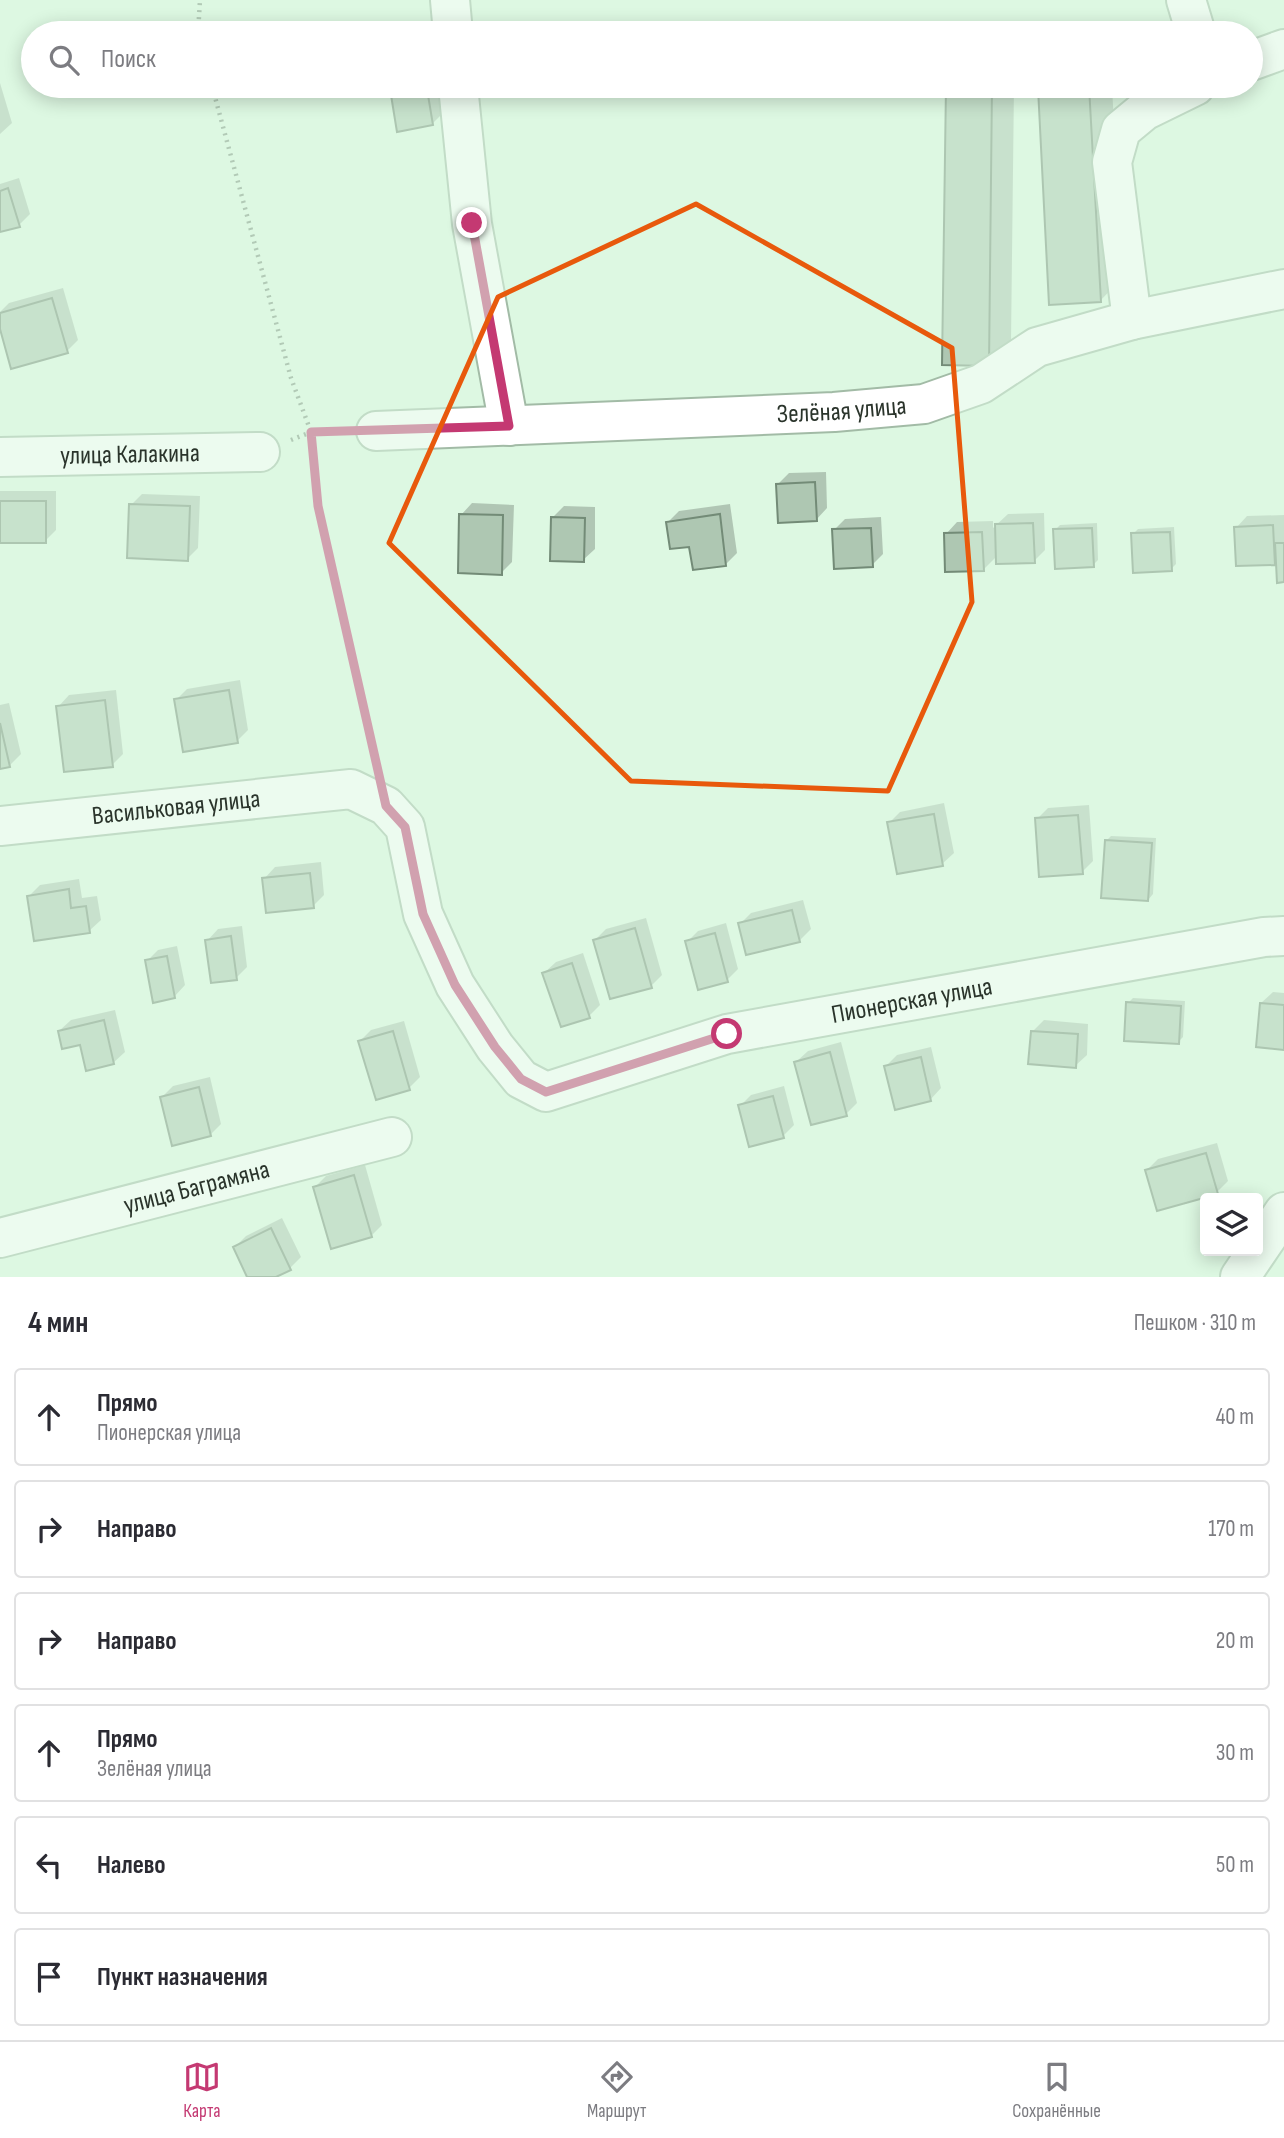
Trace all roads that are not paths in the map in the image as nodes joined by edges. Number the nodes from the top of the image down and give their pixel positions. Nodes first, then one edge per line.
1 (450, 0) edge
2 (1186, 0) edge
3 (452, 21) edge
4 (1192, 21) edge
5 (1284, 49) edge
6 (1263, 57) edge
7 (459, 98) edge
8 (1171, 98) edge
9 (1284, 289) edge
10 (1132, 320) junction
11 (509, 426) junction
12 (376, 432) road end
13 (260, 452) road end
14 (0, 457) edge
15 (0, 826) edge
16 (1284, 936) edge
17 (546, 1092) joint
18 (393, 1137) dead end
19 (1284, 1212) edge
20 (0, 1238) edge
21 (1240, 1277) edge

1 - 3 street
2 - 4 street
5 - 6 street
7 - 11 street
8 - 10 street
9 - 10 street, Зелёная улица
10 - 11 street, Зелёная улица
11 - 12 street, Зелёная улица
13 - 14 street, улица Калакина
15 - 17 street, Васильковая улица
16 - 17 street, Пионерская улица
18 - 20 street, улица Баграмяна
19 - 21 street

